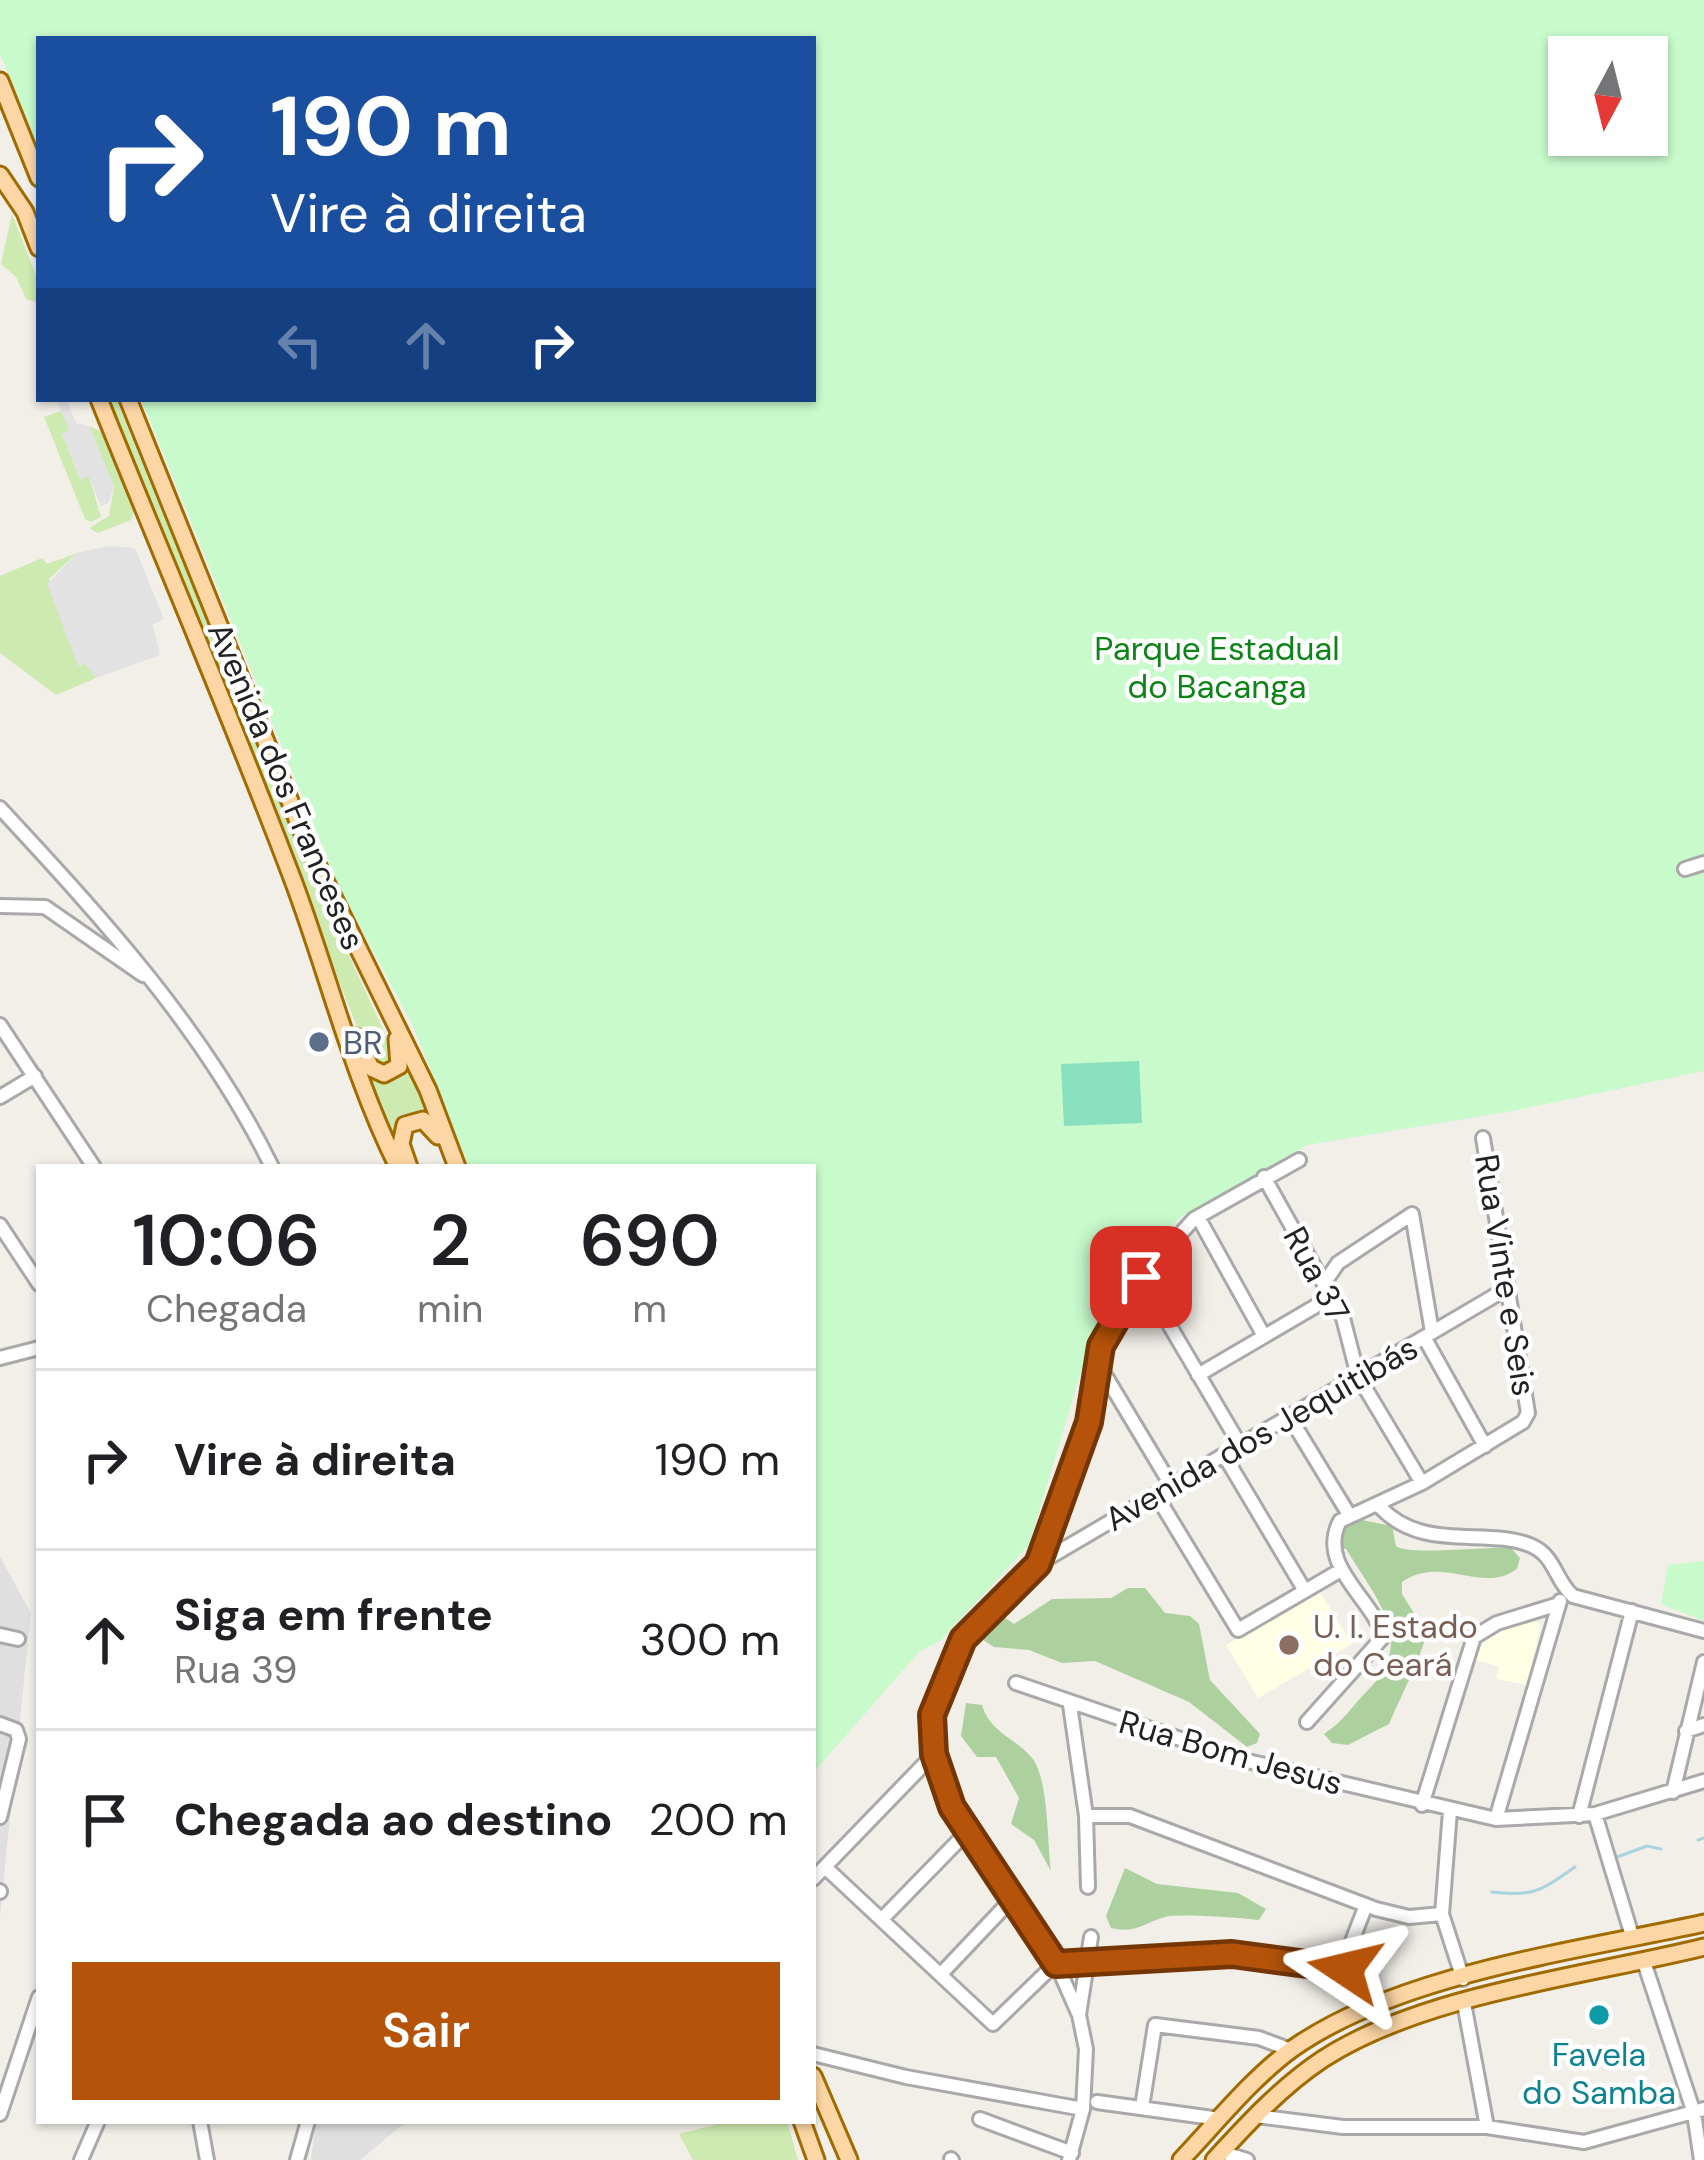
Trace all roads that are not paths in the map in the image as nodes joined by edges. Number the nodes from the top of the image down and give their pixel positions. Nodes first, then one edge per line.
1 (0, 81) edge
2 (36, 171) edge
3 (0, 175) edge
4 (36, 240) edge
5 (101, 402) edge
6 (129, 402) edge
7 (0, 808) edge
8 (1704, 863) edge
9 (1685, 869) dead end
10 (0, 906) edge
11 (360, 960) junction
12 (154, 982) junction
13 (334, 988) junction
14 (0, 1025) edge
15 (35, 1076) junction
16 (0, 1097) edge
17 (1483, 1138) dead end
18 (1299, 1160) dead end
19 (92, 1164) edge
20 (270, 1164) edge
21 (397, 1164) edge
22 (408, 1164) edge
23 (452, 1164) edge
24 (453, 1164) edge
25 (1264, 1177) junction
26 (1198, 1216) junction
27 (0, 1225) edge
28 (1141, 1277) junction
29 (36, 1279) edge
30 (1325, 1282) junction
31 (1506, 1289) junction
32 (1333, 1296) junction
33 (1428, 1335) junction
34 (1264, 1336) junction
35 (36, 1349) edge
36 (0, 1358) edge
37 (1096, 1360) junction
38 (1198, 1375) junction
39 (1358, 1376) junction
40 (1289, 1416) junction
41 (1240, 1445) junction
42 (1485, 1446) junction
43 (1224, 1454) junction
44 (1422, 1483) junction
45 (1172, 1485) junction
46 (1156, 1495) junction
47 (1379, 1506) junction
48 (1348, 1513) junction
49 (1038, 1564) junction
50 (1341, 1570) junction
51 (1564, 1588) junction
52 (1305, 1591) junction
53 (1559, 1604) junction
54 (1632, 1611) junction
55 (1704, 1631) edge
56 (0, 1635) edge
57 (18, 1640) dead end
58 (1704, 1662) edge
59 (1016, 1683) dead end
60 (1070, 1705) junction
61 (1307, 1722) dead end
62 (0, 1724) edge
63 (1704, 1725) edge
64 (1686, 1731) junction
65 (934, 1754) junction
66 (1704, 1781) edge
67 (1673, 1792) junction
68 (1422, 1805) junction
69 (1450, 1811) junction
70 (1595, 1814) junction
71 (1086, 1816) junction
72 (1579, 1816) junction
73 (0, 1817) edge
74 (1496, 1819) junction
75 (968, 1832) junction
76 (825, 1867) junction
77 (816, 1876) edge
78 (1088, 1887) dead end
79 (1011, 1900) junction
80 (1366, 1905) junction
81 (1442, 1914) junction
82 (882, 1919) junction
83 (1704, 1923) edge
84 (1091, 1937) dead end
85 (1633, 1939) junction
86 (1704, 1948) edge
87 (1090, 1958) junction
88 (1644, 1962) junction
89 (1056, 1964) junction
90 (1345, 1969) junction
91 (940, 1974) junction
92 (1463, 1979) junction
93 (1464, 2003) junction
94 (36, 2005) edge
95 (1363, 2008) junction
96 (1079, 2015) junction
97 (1291, 2050) junction
98 (816, 2055) edge
99 (816, 2083) edge
100 (1239, 2100) junction
101 (1090, 2105) junction
102 (1142, 2107) junction
103 (1699, 2111) edge
104 (0, 2114) edge
105 (1256, 2116) junction
106 (980, 2119) dead end
107 (1220, 2119) junction
108 (97, 2124) edge
109 (201, 2124) edge
110 (307, 2124) edge
111 (803, 2124) edge
112 (1487, 2127) junction
113 (1071, 2156) edge
114 (1218, 2156) edge
115 (81, 2160) edge
116 (207, 2160) edge
117 (297, 2160) edge
118 (816, 2160) edge
119 (849, 2160) edge
120 (1181, 2160) edge
121 (1247, 2160) edge
122 (1701, 2160) edge

1 - 2 main road
3 - 4 main road
5 - 13 main road, Avenida dos Franceses
6 - 11 main road, Avenida dos Franceses
7 - 12 street
8 - 9 street
10 - 12 street
11 - 13 main road
11 - 24 main road, Avenida dos Franceses
12 - 20 street
13 - 21 main road, Avenida dos Franceses
14 - 15 street
15 - 16 street
15 - 19 street
17 - 31 street, Rua Vinte e Seis
18 - 25 street
22 - 23 main road
25 - 26 street
25 - 30 street, Rua 37
26 - 28 street
26 - 34 street
27 - 29 street
28 - 37 street
28 - 38 street
30 - 32 street, Rua 37
30 - 33 street
31 - 33 street, Avenida dos Jequitibás
31 - 42 street, Rua Vinte e Seis
32 - 34 street
32 - 39 street, Rua 37
33 - 39 street, Avenida dos Jequitibás
33 - 42 street
34 - 38 street
35 - 36 street
37 - 45 street
37 - 49 street
38 - 41 street
39 - 40 street, Avenida dos Jequitibás
39 - 44 street, Rua 37
40 - 41 street, Avenida dos Jequitibás
40 - 48 street
41 - 43 street, Avenida dos Jequitibás
42 - 44 street
43 - 45 street, Avenida dos Jequitibás
43 - 52 street
44 - 47 street
45 - 46 street, Avenida dos Jequitibás
46 - 49 street, Avenida dos Jequitibás
46 - 52 street
47 - 48 street
47 - 51 street
48 - 50 street
49 - 65 street, Avenida dos Jequitibás
50 - 52 street
50 - 61 street
51 - 53 street
51 - 54 street
53 - 68 street
53 - 74 street
54 - 55 street
54 - 72 street
56 - 57 street
58 - 64 street
59 - 60 street, Rua Bom Jesus
60 - 68 street, Rua Bom Jesus
60 - 71 street
62 - 73 street
63 - 64 street
64 - 67 street
65 - 75 street, Avenida dos Jequitibás
65 - 76 street
66 - 67 street, Rua Bom Jesus
67 - 70 street, Rua Bom Jesus
68 - 69 street, Rua Bom Jesus
69 - 74 street, Rua Bom Jesus
69 - 81 street
70 - 72 street, Rua Bom Jesus
70 - 85 street
71 - 78 street
71 - 80 street
72 - 74 street, Rua Bom Jesus
75 - 79 street, Avenida dos Jequitibás
75 - 82 street
76 - 77 street
76 - 82 street
79 - 89 street, Avenida dos Jequitibás
79 - 91 street
80 - 81 street
80 - 90 street
81 - 92 street
82 - 91 street
83 - 85 main road
84 - 87 street
85 - 92 main road
86 - 88 main road
87 - 89 street
87 - 90 street
87 - 96 street
88 - 93 main road
88 - 103 street
89 - 91 street
89 - 96 street, Avenida dos Jequitibás
90 - 95 street
92 - 95 main road
93 - 105 main road
93 - 112 street
94 - 104 street
95 - 97 main road
96 - 101 street
97 - 100 main road
97 - 102 street
98 - 101 street
99 - 119 main road
100 - 105 main road
100 - 107 main road
101 - 102 street
101 - 113 street
102 - 107 street
103 - 112 street
103 - 122 street
105 - 112 street
105 - 114 main road
106 - 113 street
107 - 120 main road
108 - 115 street
109 - 116 street
110 - 117 street
111 - 118 main road
114 - 121 street

